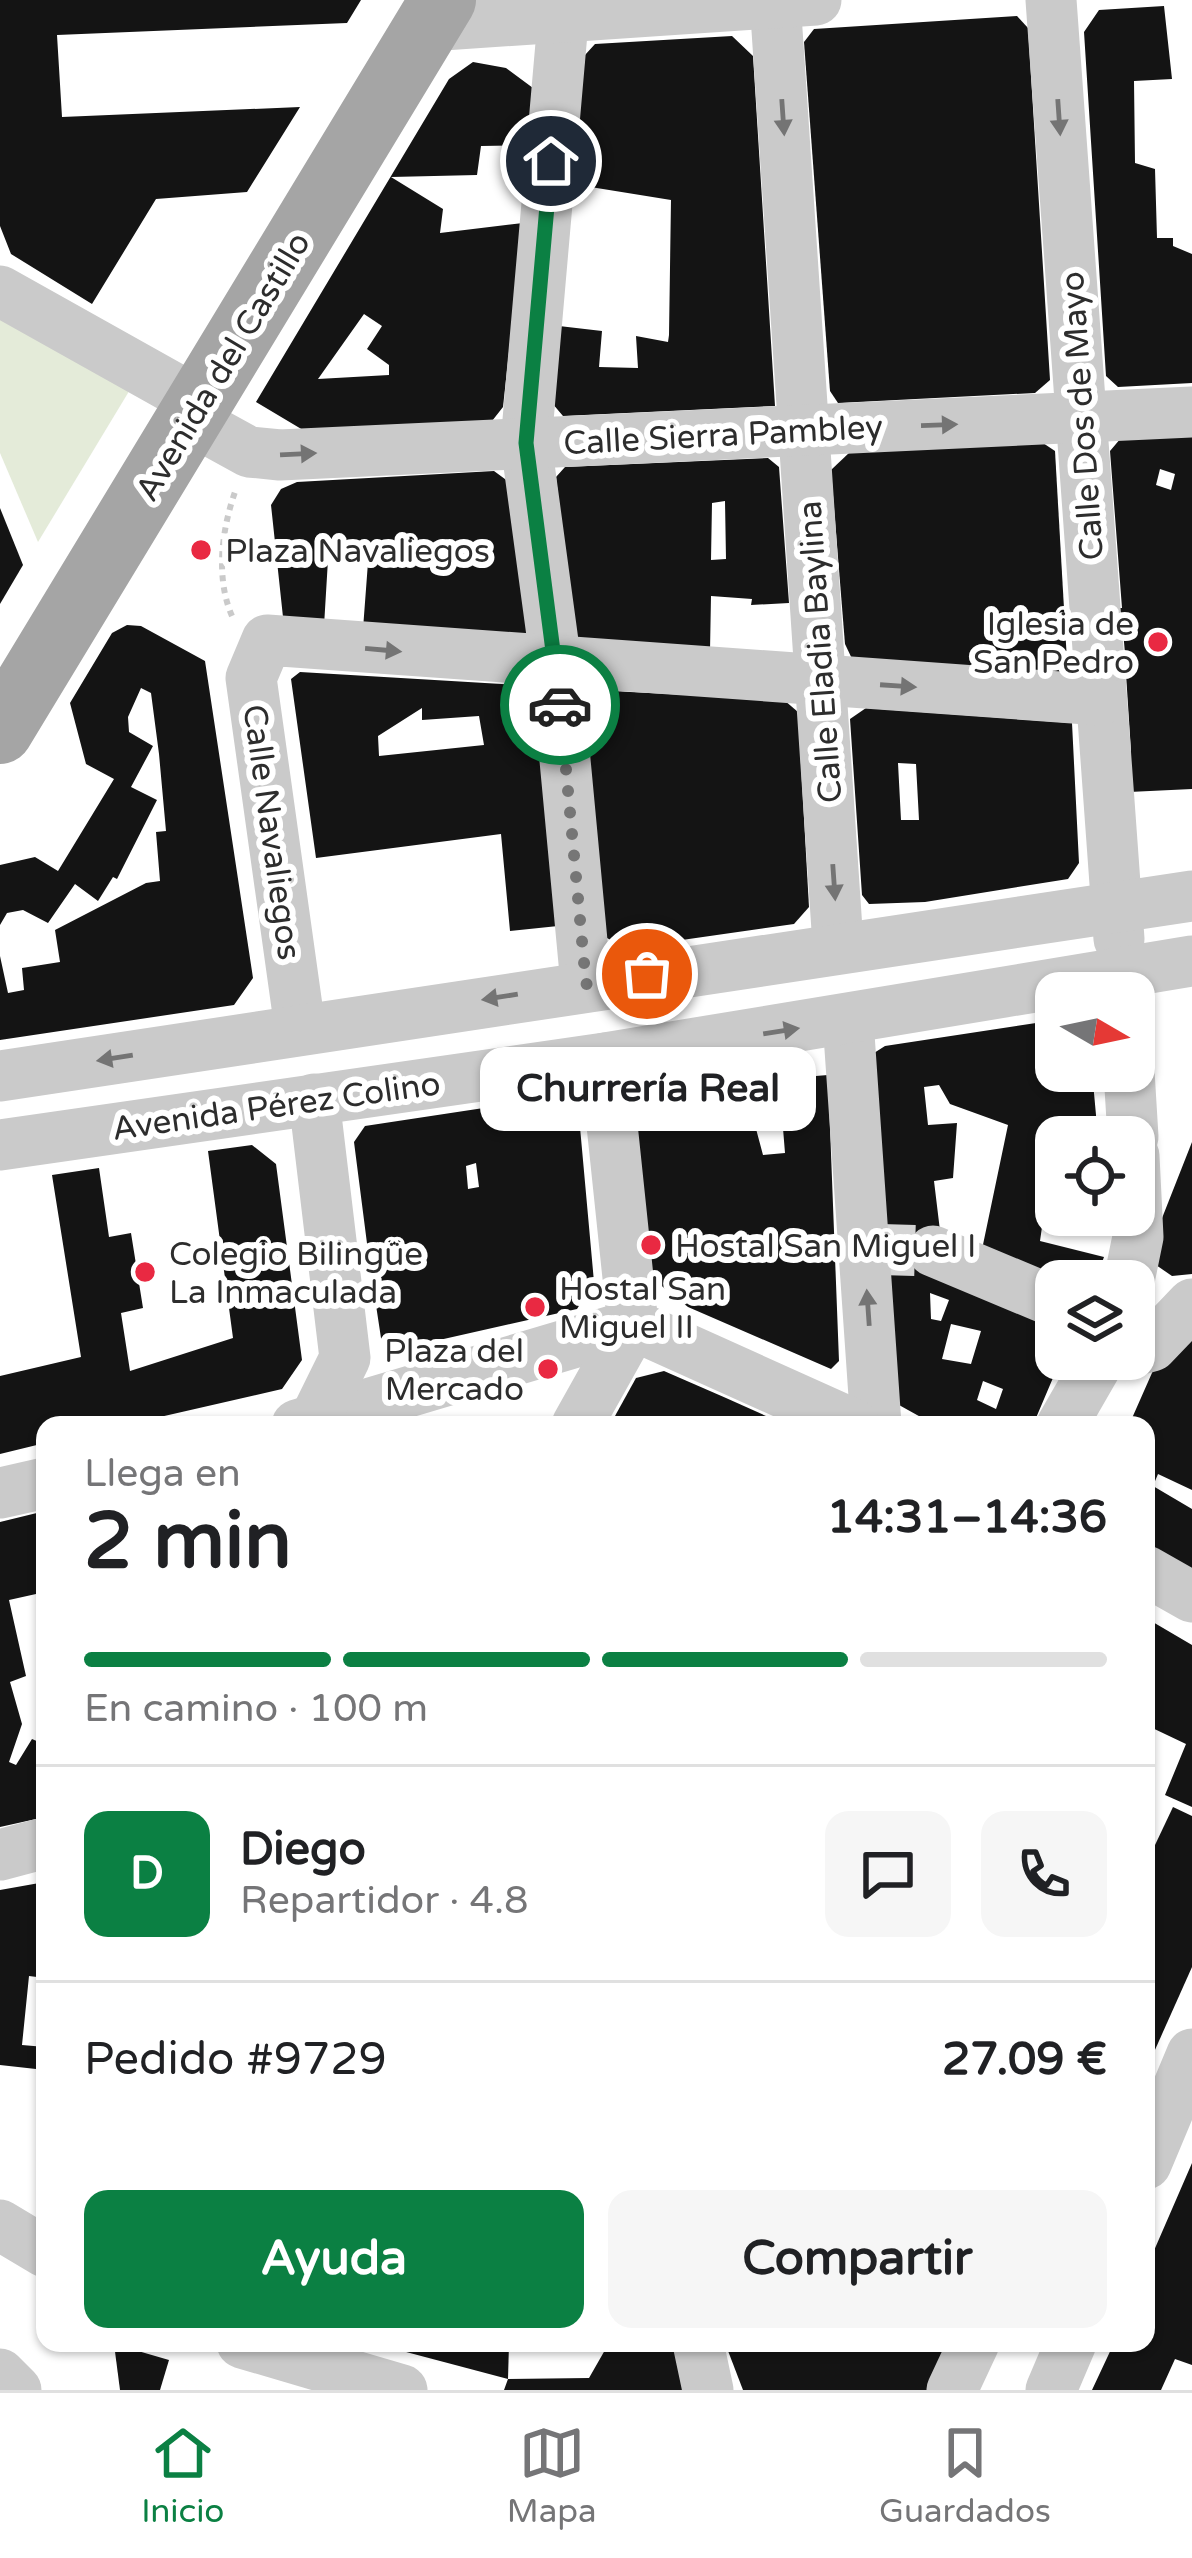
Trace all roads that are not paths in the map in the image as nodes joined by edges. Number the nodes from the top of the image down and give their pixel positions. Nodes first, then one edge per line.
1 (1051, 0) edge
2 (789, 1) edge
3 (436, 13) edge
4 (563, 21) junction
5 (0, 292) edge
6 (195, 411) junction
7 (1192, 412) edge
8 (1082, 419) junction
9 (805, 430) junction
10 (526, 443) junction
11 (556, 664) junction
12 (820, 680) junction
13 (1101, 700) junction
14 (0, 731) edge
15 (1123, 869) junction
16 (1192, 884) edge
17 (1192, 896) edge
18 (868, 947) junction
19 (1192, 962) edge
20 (1123, 972) edge
21 (1155, 974) edge
22 (586, 984) junction
23 (1035, 996) edge
24 (848, 1020) junction
25 (300, 1028) junction
26 (605, 1058) junction
27 (14, 1083) edge
28 (314, 1099) junction
29 (0, 1145) edge
30 (933, 1251) tunnel mouth
31 (1035, 1294) edge
32 (1192, 1304) edge
33 (633, 1325) junction
34 (1155, 1344) edge
35 (1094, 1380) edge
36 (312, 1416) edge
37 (334, 1416) edge
38 (582, 1416) edge
39 (836, 1416) edge
40 (876, 1416) edge
41 (1068, 1416) edge
42 (36, 1485) edge
43 (0, 1493) edge
44 (1155, 1576) edge
45 (1192, 1597) edge
46 (36, 1846) edge
47 (0, 1855) edge
48 (1192, 2054) edge
49 (1155, 2142) edge
50 (272, 2352) edge
51 (700, 2352) edge
52 (970, 2352) edge
53 (0, 2374) edge
54 (16, 2390) edge
55 (401, 2390) edge
56 (707, 2390) edge
57 (952, 2390) edge

1 -> 8 street, Calle Dos de Mayo
2 - 4 street
2 -> 9 street, Calle Eladia Baylina
3 - 4 street
3 - 6 main road, Avenida del Castillo
4 - 10 street
5 - 6 street, Calle Sierra Pambley
6 -> 10 street, Calle Sierra Pambley
6 - 14 main road, Avenida del Castillo
7 - 8 street, Calle Sierra Pambley
9 -> 8 street, Calle Sierra Pambley
8 - 13 street, Calle Dos de Mayo
9 - 10 street, Calle Sierra Pambley
9 - 12 street, Calle Eladia Baylina
10 - 11 street
11 - 12 street
11 - 22 street
25 -> 11 street, Calle Navaliegos
12 -> 13 street
12 -> 18 street, Calle Eladia Baylina
13 - 15 street, Calle Dos de Mayo
15 - 16 street
15 - 17 street, Avenida Pérez Colino
15 - 18 street, Avenida Pérez Colino
15 - 20 street, Calle Dos de Mayo
18 - 22 street, Avenida Pérez Colino
19 - 21 street, Avenida Pérez Colino
22 -> 25 street, Avenida Pérez Colino
23 - 24 street, Avenida Pérez Colino
26 -> 24 street, Avenida Pérez Colino
40 -> 24 street
25 -> 27 street, Avenida Pérez Colino
26 - 28 street, Avenida Pérez Colino
26 - 33 street
28 - 29 street, Avenida Pérez Colino
28 - 36 street
30 - 31 street
32 - 34 street
33 - 37 street
33 - 38 street
33 - 39 street
35 - 41 street
42 - 43 street
44 - 45 street
46 - 47 street
48 - 49 street
50 - 55 street
51 - 56 street
52 - 57 street
53 - 54 street

